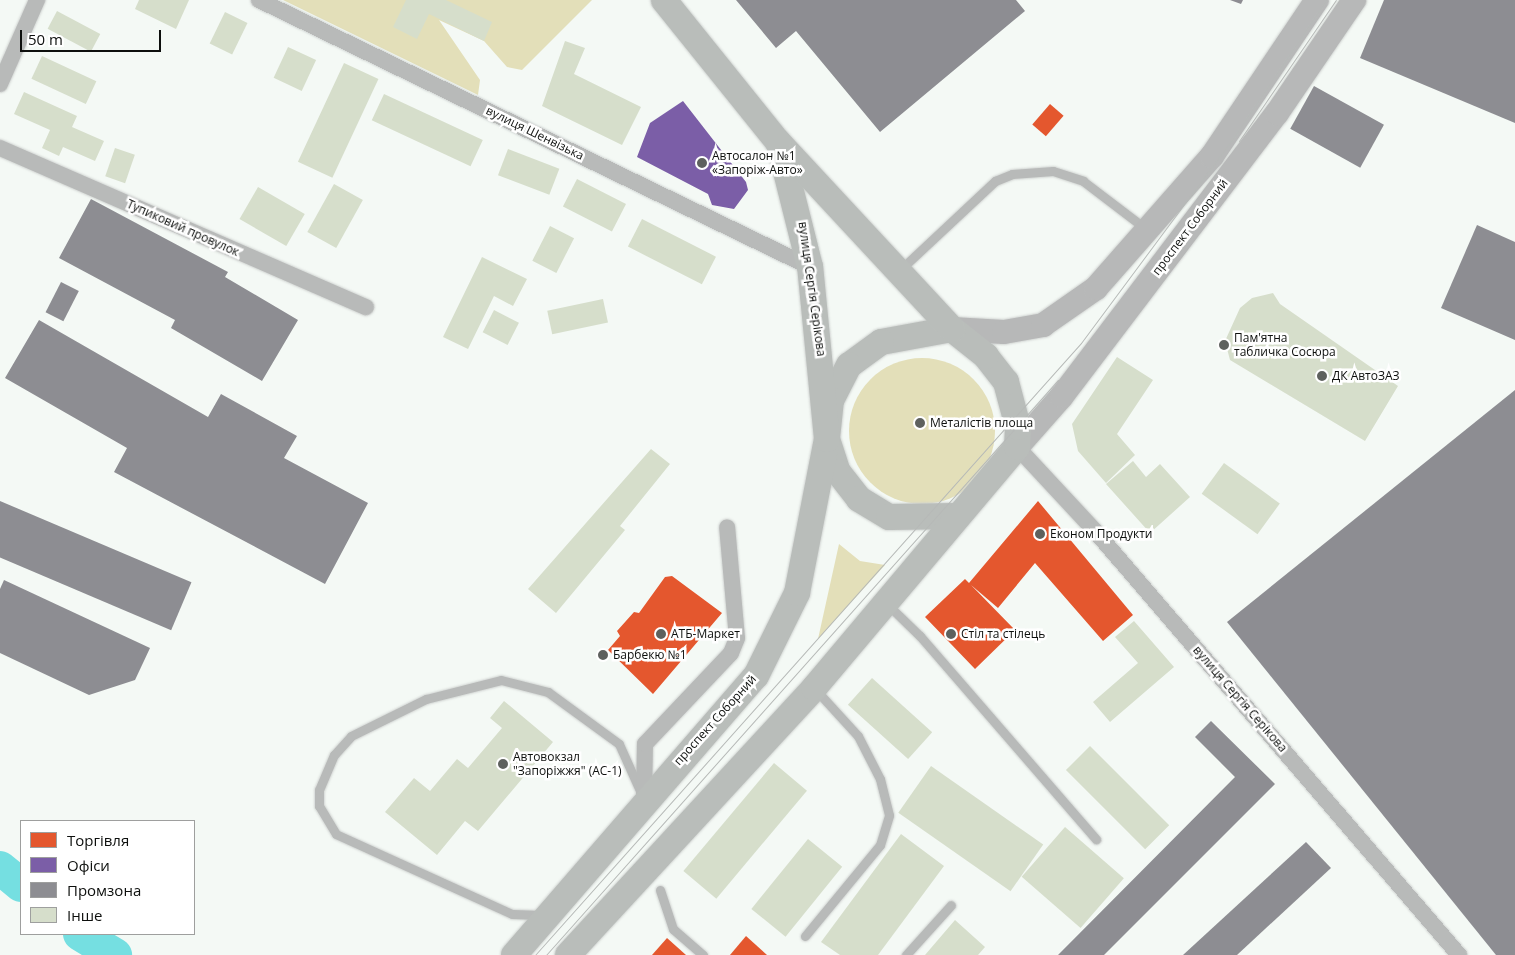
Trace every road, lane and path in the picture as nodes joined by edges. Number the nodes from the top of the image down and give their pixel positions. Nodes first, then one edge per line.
1 (37, 0) edge
2 (259, 0) edge
3 (664, 0) edge
4 (1317, 0) edge
5 (1354, 0) edge
6 (0, 84) edge
7 (778, 142) junction
8 (0, 148) edge
9 (1149, 232) junction
10 (810, 267) junction
11 (899, 271) junction
12 (366, 307) dead end
13 (952, 329) junction
14 (827, 439) junction
15 (1017, 447) junction
16 (958, 516) junction
17 (727, 527) dead end
18 (884, 602) junction
19 (814, 688) junction
20 (644, 799) junction
21 (1096, 839) dead end
22 (660, 890) dead end
23 (951, 905) dead end
24 (549, 915) junction
25 (805, 936) dead end
26 (577, 952) edge
27 (514, 955) edge
28 (703, 955) edge
29 (906, 955) edge
30 (1459, 955) edge

1 - 6 street
2 - 10 street, вулиця Шенвізька
3 - 7 main road, вулиця Сергія Серікова
4 - 9 main road
5 - 15 main road, проспект Соборний
7 - 10 main road, вулиця Сергія Серікова
7 - 11 main road, вулиця Сергія Серікова
8 - 12 street, Тупиковий провулок
9 - 11 lane
9 - 13 main road
10 - 14 main road, вулиця Сергія Серікова
11 - 13 main road, вулиця Сергія Серікова
13 - 14 main road
13 - 15 main road, вулиця Сергія Серікова
14 - 16 main road
14 - 20 main road, проспект Соборний
15 - 16 main road
15 - 30 street, вулиця Сергія Серікова
16 - 18 main road
17 - 20 street
18 - 19 main road
18 - 21 lane
19 - 25 lane
19 - 26 main road
20 - 24 main road, проспект Соборний
20 - 24 lane
22 - 28 lane
23 - 29 lane
24 - 27 main road, проспект Соборний

